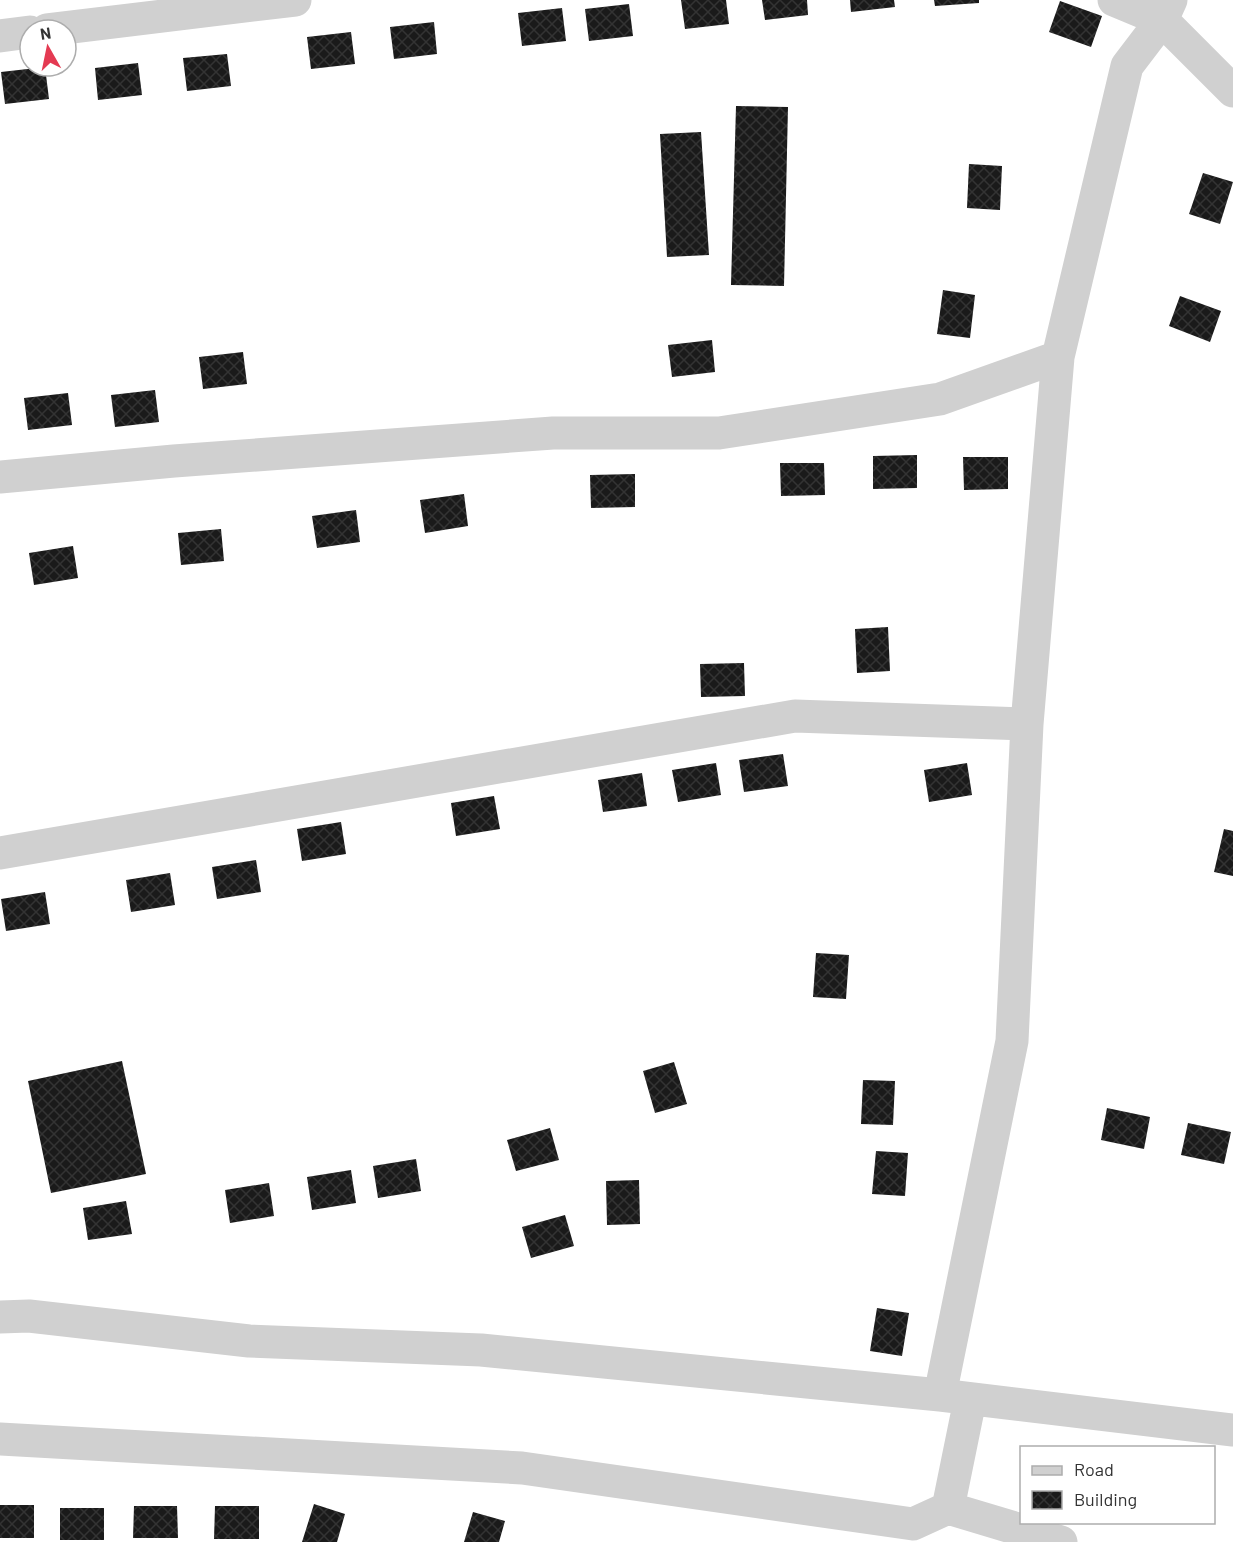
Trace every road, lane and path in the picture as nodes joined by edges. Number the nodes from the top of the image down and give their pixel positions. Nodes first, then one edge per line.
1 (295, 0) edge
2 (1114, 0) edge
3 (1167, 10) edge
4 (78, 26) edge
5 (18, 34) edge
6 (0, 36) edge
7 (1233, 91) edge
8 (1058, 357) junction
9 (0, 477) edge
10 (1027, 724) junction
11 (0, 853) edge
12 (0, 1317) edge
13 (955, 1397) junction
14 (1233, 1430) edge
15 (0, 1440) edge
16 (948, 1508) junction
17 (910, 1533) edge
18 (1060, 1542) edge

1 - 4 street
2 - 3 street
3 - 7 street
3 - 8 street
5 - 6 street
8 - 9 street
8 - 10 street
10 - 11 street
10 - 13 street
12 - 13 street
13 - 14 street
13 - 16 street
15 - 17 street
16 - 17 street
16 - 18 street

